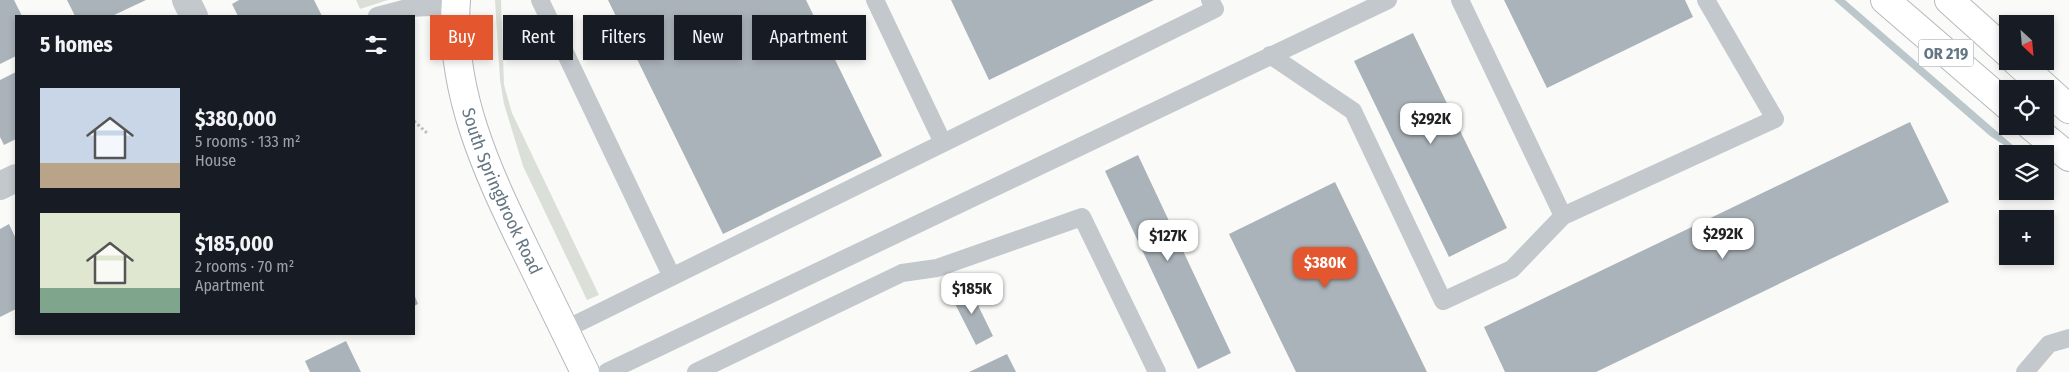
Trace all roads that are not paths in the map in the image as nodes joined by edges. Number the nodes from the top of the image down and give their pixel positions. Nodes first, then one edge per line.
1 (186, 0) edge
2 (540, 0) edge
3 (875, 0) edge
4 (1210, 0) edge
5 (1388, 0) edge
6 (1460, 0) edge
7 (1706, 0) edge
8 (1885, 0) edge
9 (1949, 0) edge
10 (456, 3) edge
11 (194, 15) edge
12 (381, 15) edge
13 (1999, 45) edge
14 (1270, 56) junction
15 (2026, 70) edge
16 (1999, 98) edge
17 (2069, 109) edge
18 (2042, 135) edge
19 (943, 143) junction
20 (2069, 157) edge
21 (15, 178) edge
22 (0, 186) edge
23 (1563, 216) junction
24 (672, 276) junction
25 (564, 330) junction
26 (2069, 338) edge
27 (585, 372) edge
28 (607, 372) edge
29 (698, 372) edge
30 (1157, 372) edge
31 (2025, 372) edge

1 - 11 street
2 - 24 lane
3 - 19 lane
4 - 19 lane
5 - 14 lane
6 - 23 lane
7 - 23 lane
8 - 16 main road, OR 219
9 - 13 main road, OR 219
10 - 12 lane
10 - 25 main road, South Springbrook Road
14 - 23 lane
14 - 28 lane
15 - 17 main road
18 - 20 main road
19 - 24 lane
21 - 22 street
24 - 25 lane
25 - 27 main road, South Springbrook Road
26 - 31 lane
29 - 30 lane

